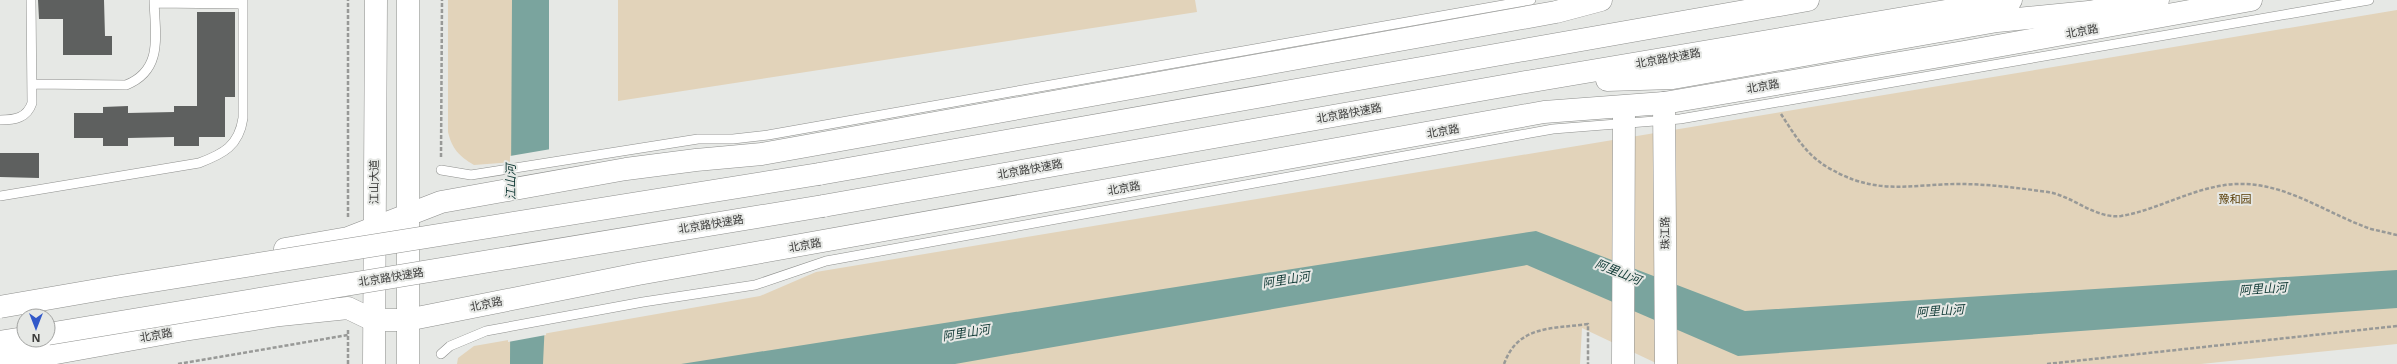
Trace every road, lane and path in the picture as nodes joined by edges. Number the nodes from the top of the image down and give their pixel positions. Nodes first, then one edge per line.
1 (32, 0) edge
2 (348, 0) edge
3 (376, 0) edge
4 (408, 0) edge
5 (1531, 0) edge
6 (1601, 0) edge
7 (1733, 0) edge
8 (1808, 0) edge
9 (2011, 0) edge
10 (2158, 0) edge
11 (2251, 0) edge
12 (2369, 0) edge
13 (154, 2) edge
14 (243, 2) edge
15 (1593, 37) junction
16 (1520, 83) junction
17 (32, 84) junction
18 (1772, 103) junction
19 (1664, 112) junction
20 (1624, 115) junction
21 (0, 120) edge
22 (441, 170) dead end
23 (555, 173) junction
24 (0, 196) edge
25 (407, 215) junction
26 (374, 228) junction
27 (2397, 235) edge
28 (348, 238) junction
29 (0, 300) edge
30 (0, 307) edge
31 (348, 308) junction
32 (373, 320) junction
33 (407, 320) junction
34 (2397, 326) edge
35 (56, 333) edge
36 (348, 335) junction
37 (16, 339) edge
38 (0, 342) edge
39 (441, 354) dead end
40 (1623, 357) edge
41 (0, 363) edge
42 (178, 364) edge
43 (348, 364) edge
44 (374, 364) edge
45 (408, 364) edge
46 (1504, 364) edge
47 (1588, 364) edge
48 (1666, 364) edge
49 (2047, 364) edge

1 - 17 lane
2 - 28 path
3 - 26 main road, 江山大道
4 - 25 main road
5 - 23 lane
6 - 23 main road
7 - 15 main road
8 - 15 main road
9 - 16 main road, 北京路快速路
10 - 16 main road
11 - 19 main road, 北京路
12 - 18 lane
13 - 14 lane
13 - 17 lane
14 - 24 lane
15 - 30 main road, bridge
16 - 35 main road, 北京路快速路, bridge
17 - 21 lane
18 - 19 lane
18 - 27 path
19 - 20 main road, 北京路
19 - 48 main road, 珠江路
20 - 33 main road, 北京路
20 - 39 lane
20 - 40 main road
22 - 23 lane
23 - 25 main road
25 - 26 main road
25 - 33 main road
26 - 28 main road
26 - 32 main road, 江山大道
28 - 29 main road
31 - 32 main road, 北京路
31 - 36 path
31 - 41 main road, 北京路
32 - 33 main road, 北京路
32 - 44 main road, 江山大道
33 - 45 main road
34 - 49 path
36 - 42 path
36 - 43 path
37 - 38 main road
46 - 47 path

